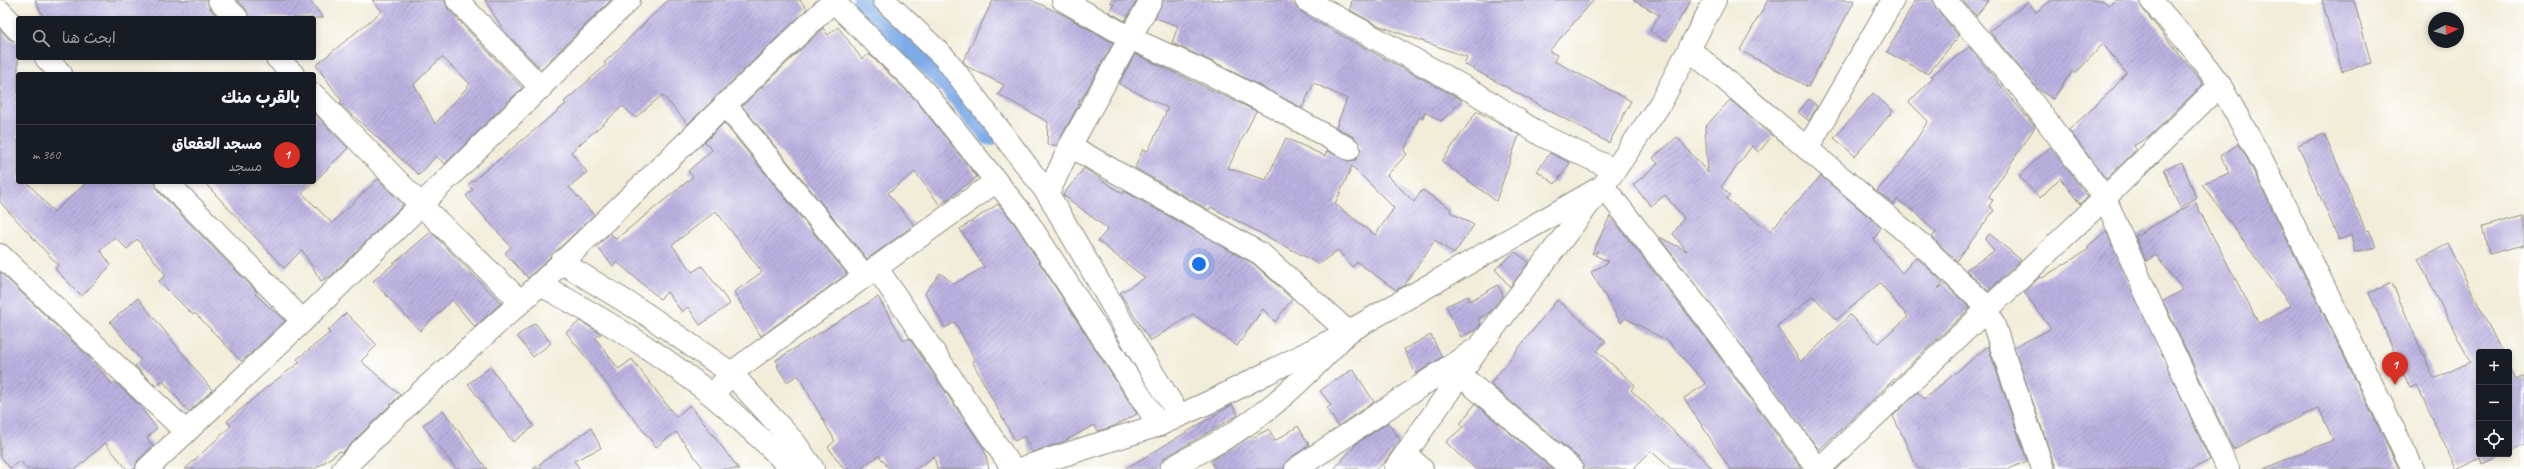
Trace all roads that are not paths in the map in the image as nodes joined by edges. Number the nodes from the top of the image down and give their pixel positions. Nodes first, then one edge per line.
1 (219, 0) edge
2 (457, 0) edge
3 (629, 0) edge
4 (832, 0) edge
5 (884, 0) edge
6 (1063, 0) edge
7 (1151, 0) edge
8 (1306, 0) edge
9 (1715, 0) edge
10 (1893, 0) edge
11 (1945, 0) edge
12 (2151, 0) edge
13 (0, 11) edge
14 (234, 16) edge
15 (16, 28) edge
16 (1130, 38) junction
17 (1690, 50) junction
18 (48, 60) edge
19 (279, 60) edge
20 (59, 72) edge
21 (291, 72) edge
22 (2220, 85) junction
23 (541, 88) junction
24 (316, 97) edge
25 (725, 104) junction
26 (1070, 146) junction
27 (1807, 148) junction
28 (1348, 149) dead end
29 (1609, 178) junction
30 (995, 182) junction
31 (169, 184) edge
32 (1048, 194) junction
33 (2105, 198) junction
34 (421, 205) junction
35 (0, 255) edge
36 (561, 262) junction
37 (870, 271) junction
38 (539, 284) junction
39 (521, 302) junction
40 (1988, 308) junction
41 (302, 321) junction
42 (1348, 332) junction
43 (1482, 345) junction
44 (731, 373) junction
45 (1461, 376) junction
46 (714, 394) junction
47 (1179, 415) junction
48 (1159, 425) junction
49 (186, 432) junction
50 (1400, 462) edge
51 (147, 469) edge
52 (343, 469) edge
53 (790, 469) edge
54 (812, 469) edge
55 (1013, 469) edge
56 (1019, 469) edge
57 (1171, 469) edge
58 (1296, 469) edge
59 (1422, 469) edge
60 (1572, 469) edge
61 (1819, 469) edge
62 (2043, 469) edge
63 (2228, 469) edge
64 (2413, 469) edge

1 - 14 street
2 - 23 street
3 - 23 street
4 - 25 street
4 - 30 street
5 - 32 street
6 - 16 street
7 - 16 street
8 - 29 street
9 - 17 street
10 - 27 street
11 - 33 street
12 - 22 street
13 - 15 street
16 - 26 street
16 - 28 street
17 - 27 street
17 - 29 street
18 - 20 street
19 - 21 street
22 - 33 street
22 - 64 street
23 - 34 street
24 - 34 street
25 - 36 street
25 - 37 street
26 - 32 street
26 - 42 street
27 - 40 street
29 - 42 street
29 - 43 street
29 - 61 street
30 - 37 street
30 - 48 street
31 - 41 street
32 - 47 street
33 - 40 street
33 - 63 street
34 - 39 street
34 - 41 street
35 - 49 street
36 - 38 street
36 - 44 street
37 - 44 street
37 - 55 street
38 - 39 street
38 - 46 street
39 - 52 street
40 - 61 street
40 - 62 street
41 - 49 street
42 - 47 street
42 - 57 street
43 - 45 street
43 - 58 street
44 - 46 street
44 - 54 street
45 - 50 street
45 - 60 street
46 - 53 street
47 - 48 street
48 - 56 street
49 - 51 street
50 - 59 street

